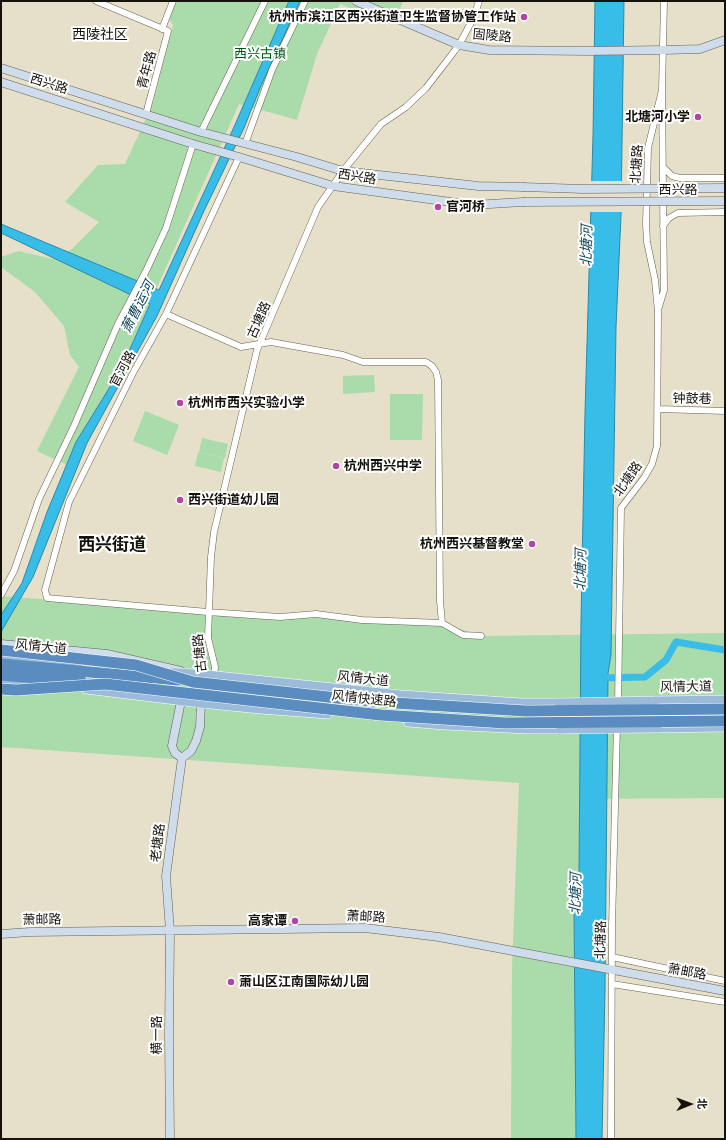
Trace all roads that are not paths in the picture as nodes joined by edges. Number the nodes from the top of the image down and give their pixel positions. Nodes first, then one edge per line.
1 (96, 1) edge
2 (173, 1) edge
3 (265, 1) edge
4 (305, 1) edge
5 (356, 1) edge
6 (479, 1) edge
7 (664, 1) edge
8 (165, 30) junction
9 (725, 40) edge
10 (459, 45) junction
11 (664, 50) junction
12 (1, 68) edge
13 (1, 82) edge
14 (662, 90) junction
15 (146, 114) junction
16 (201, 132) junction
17 (243, 143) junction
18 (193, 144) junction
19 (237, 156) junction
20 (663, 167) junction
21 (343, 171) junction
22 (725, 178) edge
23 (333, 186) junction
24 (725, 188) edge
25 (725, 201) edge
26 (725, 212) edge
27 (663, 226) junction
28 (658, 312) junction
29 (166, 314) junction
30 (260, 345) junction
31 (658, 409) junction
32 (725, 411) edge
33 (1, 595) edge
34 (208, 612) junction
35 (442, 623) junction
36 (481, 636) dead end
37 (1, 644) edge
38 (1, 650) edge
39 (1, 656) edge
40 (1, 664) edge
41 (1, 675) edge
42 (214, 677) junction
43 (195, 678) junction
44 (1, 681) edge
45 (105, 684) junction
46 (1, 689) edge
47 (725, 700) edge
48 (181, 701) junction
49 (201, 703) junction
50 (725, 710) edge
51 (725, 721) edge
52 (725, 727) edge
53 (182, 758) junction
54 (170, 931) junction
55 (1, 934) edge
56 (612, 957) junction
57 (612, 970) junction
58 (725, 981) edge
59 (612, 984) junction
60 (725, 991) edge
61 (725, 1002) edge
62 (170, 1139) edge
63 (611, 1139) edge

1 - 8 street
2 - 8 street, 青年路
3 - 16 street
4 - 17 street
5 - 10 main road, 固陵路
6 - 10 street, 古塘路
7 - 11 street, 北塘路
8 - 15 street, 青年路
9 - 11 main road
10 - 11 main road, 固陵路
10 - 21 street, 古塘路
11 - 14 street, 北塘路
12 - 15 main road, 西兴路
13 - 18 main road, 西兴路
14 - 20 street, 北塘路
14 - 28 street, 北塘路
15 - 16 main road, 西兴路
16 - 17 main road, 西兴路
17 - 21 main road, 西兴路
18 - 19 main road, 西兴路
18 - 33 street
19 - 23 main road, 西兴路
19 - 29 street, 官河路
20 - 22 street, 西兴路
20 - 27 street, 北塘路
21 - 23 street, 古塘路
21 - 24 main road, 西兴路, bridge
23 - 25 main road, 西兴路, bridge
23 - 30 street, 古塘路
26 - 27 street, 西兴路
27 - 28 street, 北塘路
28 - 31 street, 北塘路
29 - 30 street
29 - 34 street, 官河路
30 - 34 street, 古塘路
30 - 35 street
31 - 32 street, 钟鼓巷
31 - 56 street, 北塘路
34 - 35 street
34 - 42 street, 古塘路
35 - 36 street
37 - 43 main road
38 - 43 highway, bridge
39 - 43 main road, 风情大道
40 - 43 highway, 风情快速路, bridge
41 - 45 highway, 风情快速路, bridge
42 - 43 main road, 风情大道
42 - 47 main road, 风情大道, bridge
42 - 49 street, 古塘路
43 - 50 highway, 风情快速路, bridge
44 - 48 main road
45 - 46 highway, bridge
45 - 51 highway, 风情快速路, bridge
48 - 49 main road
48 - 53 main road
49 - 52 main road, bridge
49 - 53 main road
53 - 54 main road, 老塘路
54 - 55 main road, 萧邮路
54 - 57 main road, 萧邮路
54 - 62 main road, 横一路
56 - 57 street, 北塘路
56 - 58 street
57 - 59 street, 北塘路
57 - 60 main road, 萧邮路
59 - 61 street
59 - 63 street, 北塘路

